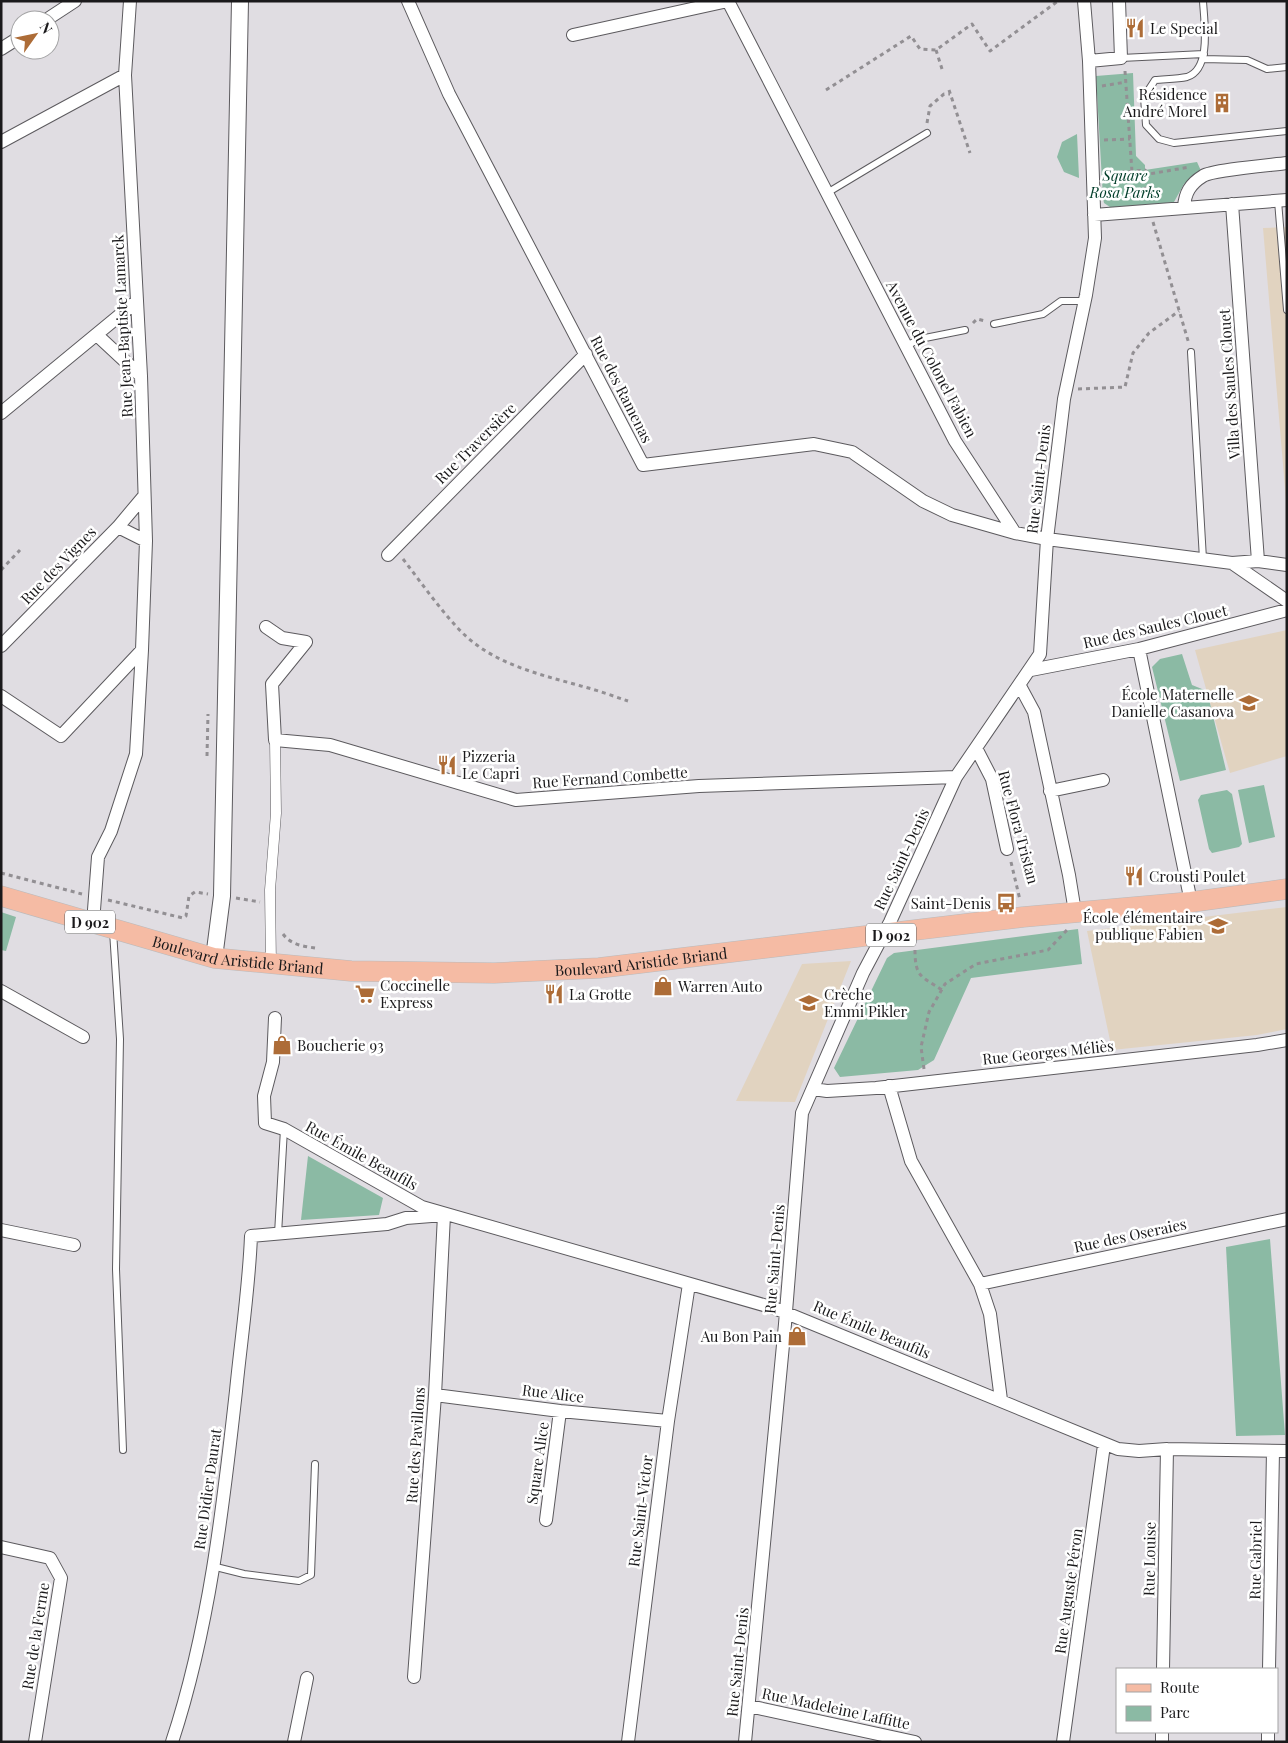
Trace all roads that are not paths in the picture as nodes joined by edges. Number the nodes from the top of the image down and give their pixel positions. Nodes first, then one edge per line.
1 (75, 1) edge
2 (130, 1) edge
3 (240, 1) edge
4 (408, 1) edge
5 (728, 1) edge
6 (1084, 1) edge
7 (1119, 1) edge
8 (1203, 1) edge
9 (60, 11) edge
10 (573, 35) dead end
11 (1203, 56) junction
12 (1121, 58) junction
13 (1089, 61) junction
14 (1287, 67) edge
15 (125, 75) junction
16 (1287, 132) edge
17 (927, 133) road end
18 (1, 142) edge
19 (1287, 163) edge
20 (827, 193) junction
21 (1282, 200) edge
22 (1232, 204) junction
23 (1184, 207) junction
24 (1094, 215) junction
25 (138, 301) junction
26 (1085, 301) junction
27 (1287, 310) edge
28 (994, 324) road end
29 (965, 330) road end
30 (98, 336) junction
31 (906, 346) junction
32 (1191, 352) road end
33 (586, 354) junction
34 (141, 376) junction
35 (1, 413) edge
36 (144, 496) junction
37 (118, 527) junction
38 (1015, 533) junction
39 (1047, 539) junction
40 (146, 541) junction
41 (391, 551) road end
42 (1203, 559) junction
43 (1258, 561) junction
44 (1232, 563) junction
45 (1287, 565) edge
46 (1287, 602) edge
47 (1287, 610) edge
48 (266, 627) dead end
49 (1, 646) edge
50 (1139, 649) junction
51 (142, 650) junction
52 (1031, 670) junction
53 (1020, 686) junction
54 (1, 696) edge
55 (275, 740) junction
56 (976, 748) junction
57 (956, 777) junction
58 (1103, 780) dead end
59 (1050, 791) junction
60 (1007, 848) road end
61 (1287, 889) edge
62 (1, 896) edge
63 (1191, 902) junction
64 (1079, 911) junction
65 (92, 923) junction
66 (113, 928) junction
67 (883, 936) junction
68 (214, 958) junction
69 (271, 964) junction
70 (1, 991) edge
71 (275, 1018) dead end
72 (82, 1037) dead end
73 (1287, 1040) edge
74 (889, 1086) junction
75 (813, 1089) junction
76 (284, 1129) junction
77 (444, 1215) junction
78 (1287, 1219) edge
79 (1, 1230) edge
80 (278, 1234) junction
81 (251, 1236) joint
82 (74, 1245) dead end
83 (689, 1284) junction
84 (980, 1284) junction
85 (786, 1312) junction
86 (435, 1395) junction
87 (1001, 1400) junction
88 (560, 1411) junction
89 (668, 1421) junction
90 (1104, 1446) junction
91 (1167, 1449) junction
92 (123, 1450) dead end
93 (1273, 1451) junction
94 (1287, 1451) edge
95 (315, 1464) dead end
96 (546, 1520) dead end
97 (1, 1546) edge
98 (212, 1566) junction
99 (1164, 1668) edge
100 (1269, 1668) edge
101 (414, 1677) dead end
102 (307, 1678) dead end
103 (749, 1706) junction
104 (35, 1742) edge
105 (172, 1742) edge
106 (294, 1742) edge
107 (628, 1742) edge
108 (745, 1742) edge
109 (915, 1742) edge
110 (1063, 1742) edge

1 - 9 street
2 - 15 street, Rue Jean-Baptiste Lamarck
3 - 68 street
4 - 33 street, Rue des Ramenas
5 - 10 street
5 - 20 street, Avenue du Colonel Fabien
6 - 13 street, Rue Saint-Denis
7 - 12 street
8 - 11 lane
11 - 12 lane
11 - 14 lane
11 - 16 lane
12 - 13 street
13 - 24 street, Rue Saint-Denis
15 - 18 street
15 - 25 street, Rue Jean-Baptiste Lamarck
17 - 20 lane
19 - 23 street
20 - 31 street, Avenue du Colonel Fabien
21 - 22 street
21 - 27 lane
22 - 23 street
22 - 43 street, Villa des Saules Clouet
23 - 24 street
24 - 26 street, Rue Saint-Denis
25 - 30 street
25 - 34 street, Rue Jean-Baptiste Lamarck
26 - 28 lane
26 - 39 street, Rue Saint-Denis
29 - 31 lane
30 - 34 street
30 - 35 street
31 - 38 street, Avenue du Colonel Fabien
32 - 42 lane
33 - 38 street, Rue des Ramenas
33 - 41 street, Rue Traversière
34 - 36 street, Rue Jean-Baptiste Lamarck
36 - 37 street, Rue des Vignes
36 - 40 street, Rue Jean-Baptiste Lamarck
37 - 40 street, Rue des Vignes
37 - 49 street, Rue des Vignes
38 - 39 street
39 - 42 street
39 - 52 street, Rue Saint-Denis
40 - 51 street, Rue Jean-Baptiste Lamarck
42 - 44 street
43 - 44 street
43 - 45 street
44 - 46 street
47 - 50 street, Rue des Saules Clouet
48 - 55 street
50 - 52 street, Rue des Saules Clouet
50 - 63 street
51 - 54 street
51 - 65 street, Rue Jean-Baptiste Lamarck
52 - 53 street, Rue Saint-Denis
53 - 56 street, Rue Saint-Denis
53 - 59 street
55 - 57 street, Rue Fernand Combette
55 - 69 street
56 - 57 street, Rue Saint-Denis
56 - 60 street, Rue Flora Tristan
57 - 67 street, Rue Saint-Denis
58 - 59 street
59 - 64 street
61 - 63 main road, Boulevard Aristide Briand / D 902
62 - 65 main road, Boulevard Aristide Briand / D 902
63 - 64 main road, Boulevard Aristide Briand / D 902
64 - 67 main road, Boulevard Aristide Briand / D 902
65 - 66 main road, Boulevard Aristide Briand / D 902
66 - 68 main road, Boulevard Aristide Briand / D 902
66 - 92 lane
67 - 69 main road, Boulevard Aristide Briand / D 902
67 - 75 street, Rue Saint-Denis
68 - 69 main road, Boulevard Aristide Briand / D 902
70 - 72 street
71 - 76 street, Rue Émile Beaufils
73 - 74 street, Rue Georges Méliès
74 - 75 street, Rue Georges Méliès
74 - 84 street
75 - 85 street, Rue Saint-Denis
76 - 77 street, Rue Émile Beaufils
76 - 80 lane
77 - 80 street, Rue Émile Beaufils
77 - 83 street, Rue Émile Beaufils
77 - 86 street, Rue des Pavillons
78 - 84 street, Rue des Oseraies
79 - 82 street
80 - 81 street, Rue Émile Beaufils
81 - 98 street, Rue Didier Daurat
83 - 85 street, Rue Émile Beaufils
83 - 89 street, Rue Saint-Victor
84 - 87 street
85 - 87 street, Rue Émile Beaufils
85 - 103 street, Rue Saint-Denis
86 - 88 street, Rue Alice
86 - 101 street, Rue des Pavillons
87 - 90 street, Rue Émile Beaufils
88 - 89 street, Rue Alice
88 - 96 street, Square Alice
89 - 107 street, Rue Saint-Victor
90 - 91 street, Rue Émile Beaufils
90 - 110 street, Rue Auguste Péron
91 - 93 street, Rue Émile Beaufils
91 - 99 street, Rue Louise
93 - 94 street, Rue Émile Beaufils
93 - 100 street, Rue Gabriel
95 - 98 lane
97 - 104 street, Rue de la Ferme
98 - 105 street, Rue Didier Daurat
102 - 106 street
103 - 108 street, Rue Saint-Denis
103 - 109 street, Rue Madeleine Laffitte

